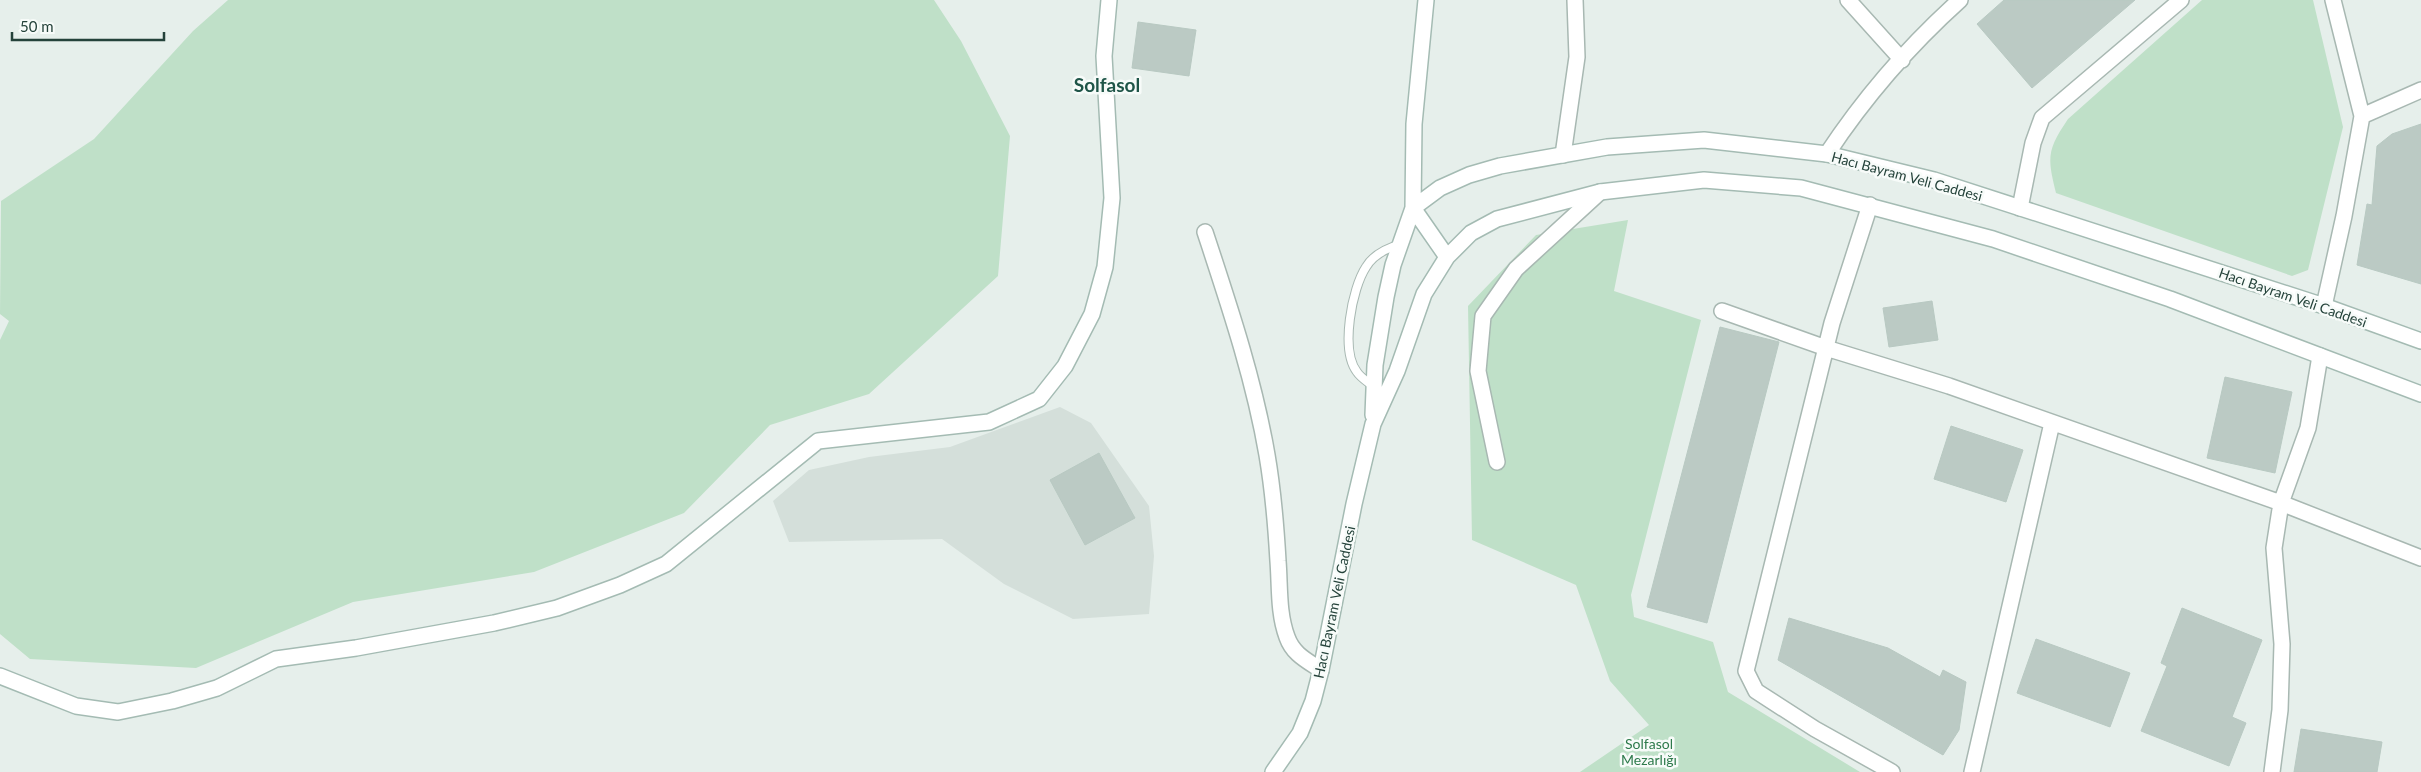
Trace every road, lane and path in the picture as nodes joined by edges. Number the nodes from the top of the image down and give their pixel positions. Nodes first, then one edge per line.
1 (1109, 0) edge
2 (1426, 0) edge
3 (1575, 0) edge
4 (1848, 0) edge
5 (1960, 0) edge
6 (2181, 0) edge
7 (2333, 0) edge
8 (1902, 60) junction
9 (2421, 90) edge
10 (2362, 116) junction
11 (1827, 154) junction
12 (1563, 155) junction
13 (1600, 192) junction
14 (1870, 205) junction
15 (1413, 208) junction
16 (2020, 208) junction
17 (1205, 232) dead end
18 (1400, 244) junction
19 (1447, 258) junction
20 (2324, 306) junction
21 (1722, 312) dead end
22 (2421, 341) edge
23 (1826, 348) junction
24 (2320, 356) junction
25 (1374, 387) junction
26 (2421, 394) edge
27 (2052, 423) junction
28 (1373, 424) junction
29 (1497, 462) dead end
30 (2281, 503) junction
31 (2421, 558) edge
32 (1321, 670) junction
33 (0, 676) edge
34 (1273, 772) edge
35 (1892, 772) edge
36 (1972, 772) edge
37 (2272, 772) edge

1 - 33 street
2 - 15 street
3 - 12 street
4 - 8 street
5 - 8 street
6 - 16 street
7 - 10 street
8 - 11 street
9 - 10 street
10 - 20 street
11 - 12 street, Hacı Bayram Veli Caddesi
11 - 16 street, Hacı Bayram Veli Caddesi
12 - 15 street, Hacı Bayram Veli Caddesi
13 - 14 street
13 - 19 street
13 - 29 street
14 - 23 street
14 - 24 street
15 - 18 street
15 - 19 street
16 - 20 street, Hacı Bayram Veli Caddesi
17 - 32 street
18 - 25 street
18 - 25 lane
19 - 28 street
20 - 22 street, Hacı Bayram Veli Caddesi
21 - 23 street
23 - 27 street
23 - 35 street
24 - 26 street
24 - 30 street
25 - 28 street
27 - 30 street
27 - 36 street
28 - 32 street, Hacı Bayram Veli Caddesi
30 - 31 street
30 - 37 street
32 - 34 street, Hacı Bayram Veli Caddesi

